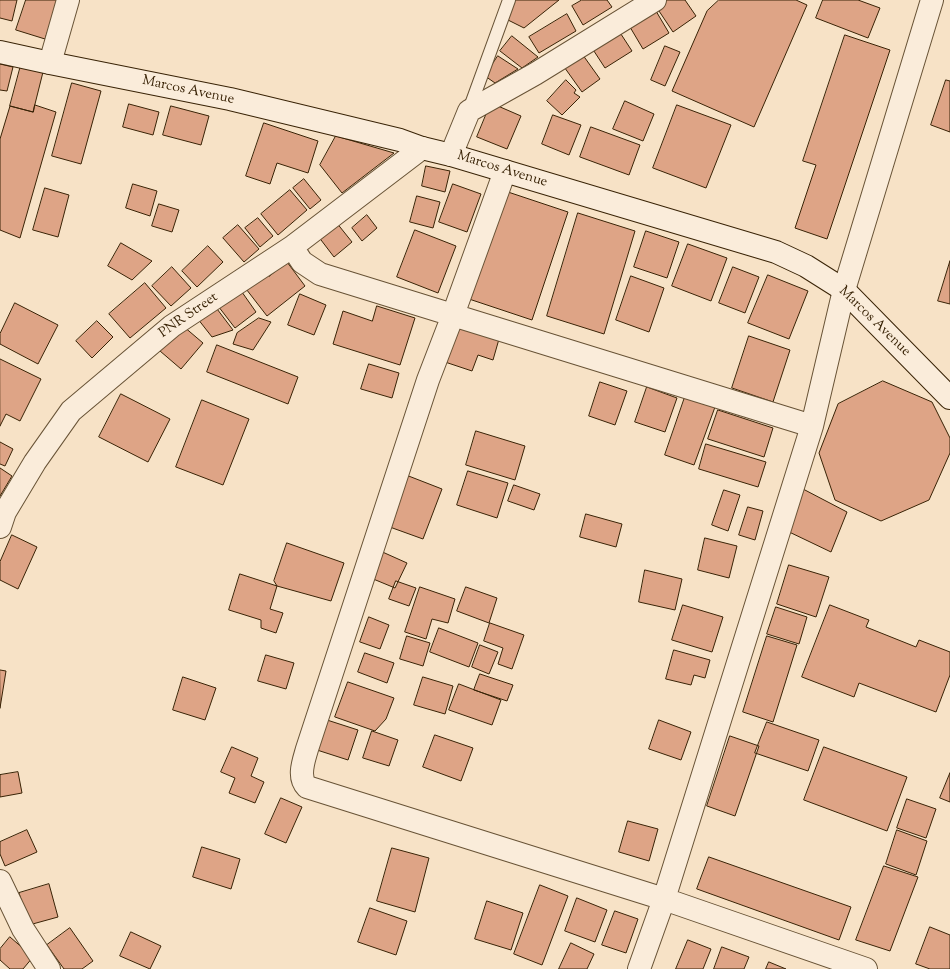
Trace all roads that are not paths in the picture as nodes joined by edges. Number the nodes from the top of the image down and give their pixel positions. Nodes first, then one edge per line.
1 (68, 0) edge
2 (510, 0) edge
3 (655, 0) edge
4 (932, 0) edge
5 (0, 52) edge
6 (50, 63) junction
7 (469, 111) junction
8 (422, 148) junction
9 (451, 155) junction
10 (505, 171) junction
11 (292, 247) junction
12 (844, 290) junction
13 (453, 315) junction
14 (950, 398) edge
15 (812, 426) junction
16 (0, 527) edge
17 (0, 881) edge
18 (664, 899) junction
19 (49, 969) edge
20 (640, 969) edge
21 (866, 969) edge

1 - 6 street
2 - 7 lane
3 - 7 street
4 - 12 street
5 - 6 street, Marcos Avenue
6 - 8 street, Marcos Avenue
7 - 9 street
8 - 9 street, Marcos Avenue
8 - 11 street, PNR Street
9 - 10 street, Marcos Avenue
10 - 12 street, Marcos Avenue
10 - 13 street
11 - 13 street
11 - 16 street, PNR Street
12 - 14 street, Marcos Avenue
12 - 15 street
13 - 15 street
13 - 18 street
15 - 18 street
17 - 19 street
18 - 20 street
18 - 21 street

